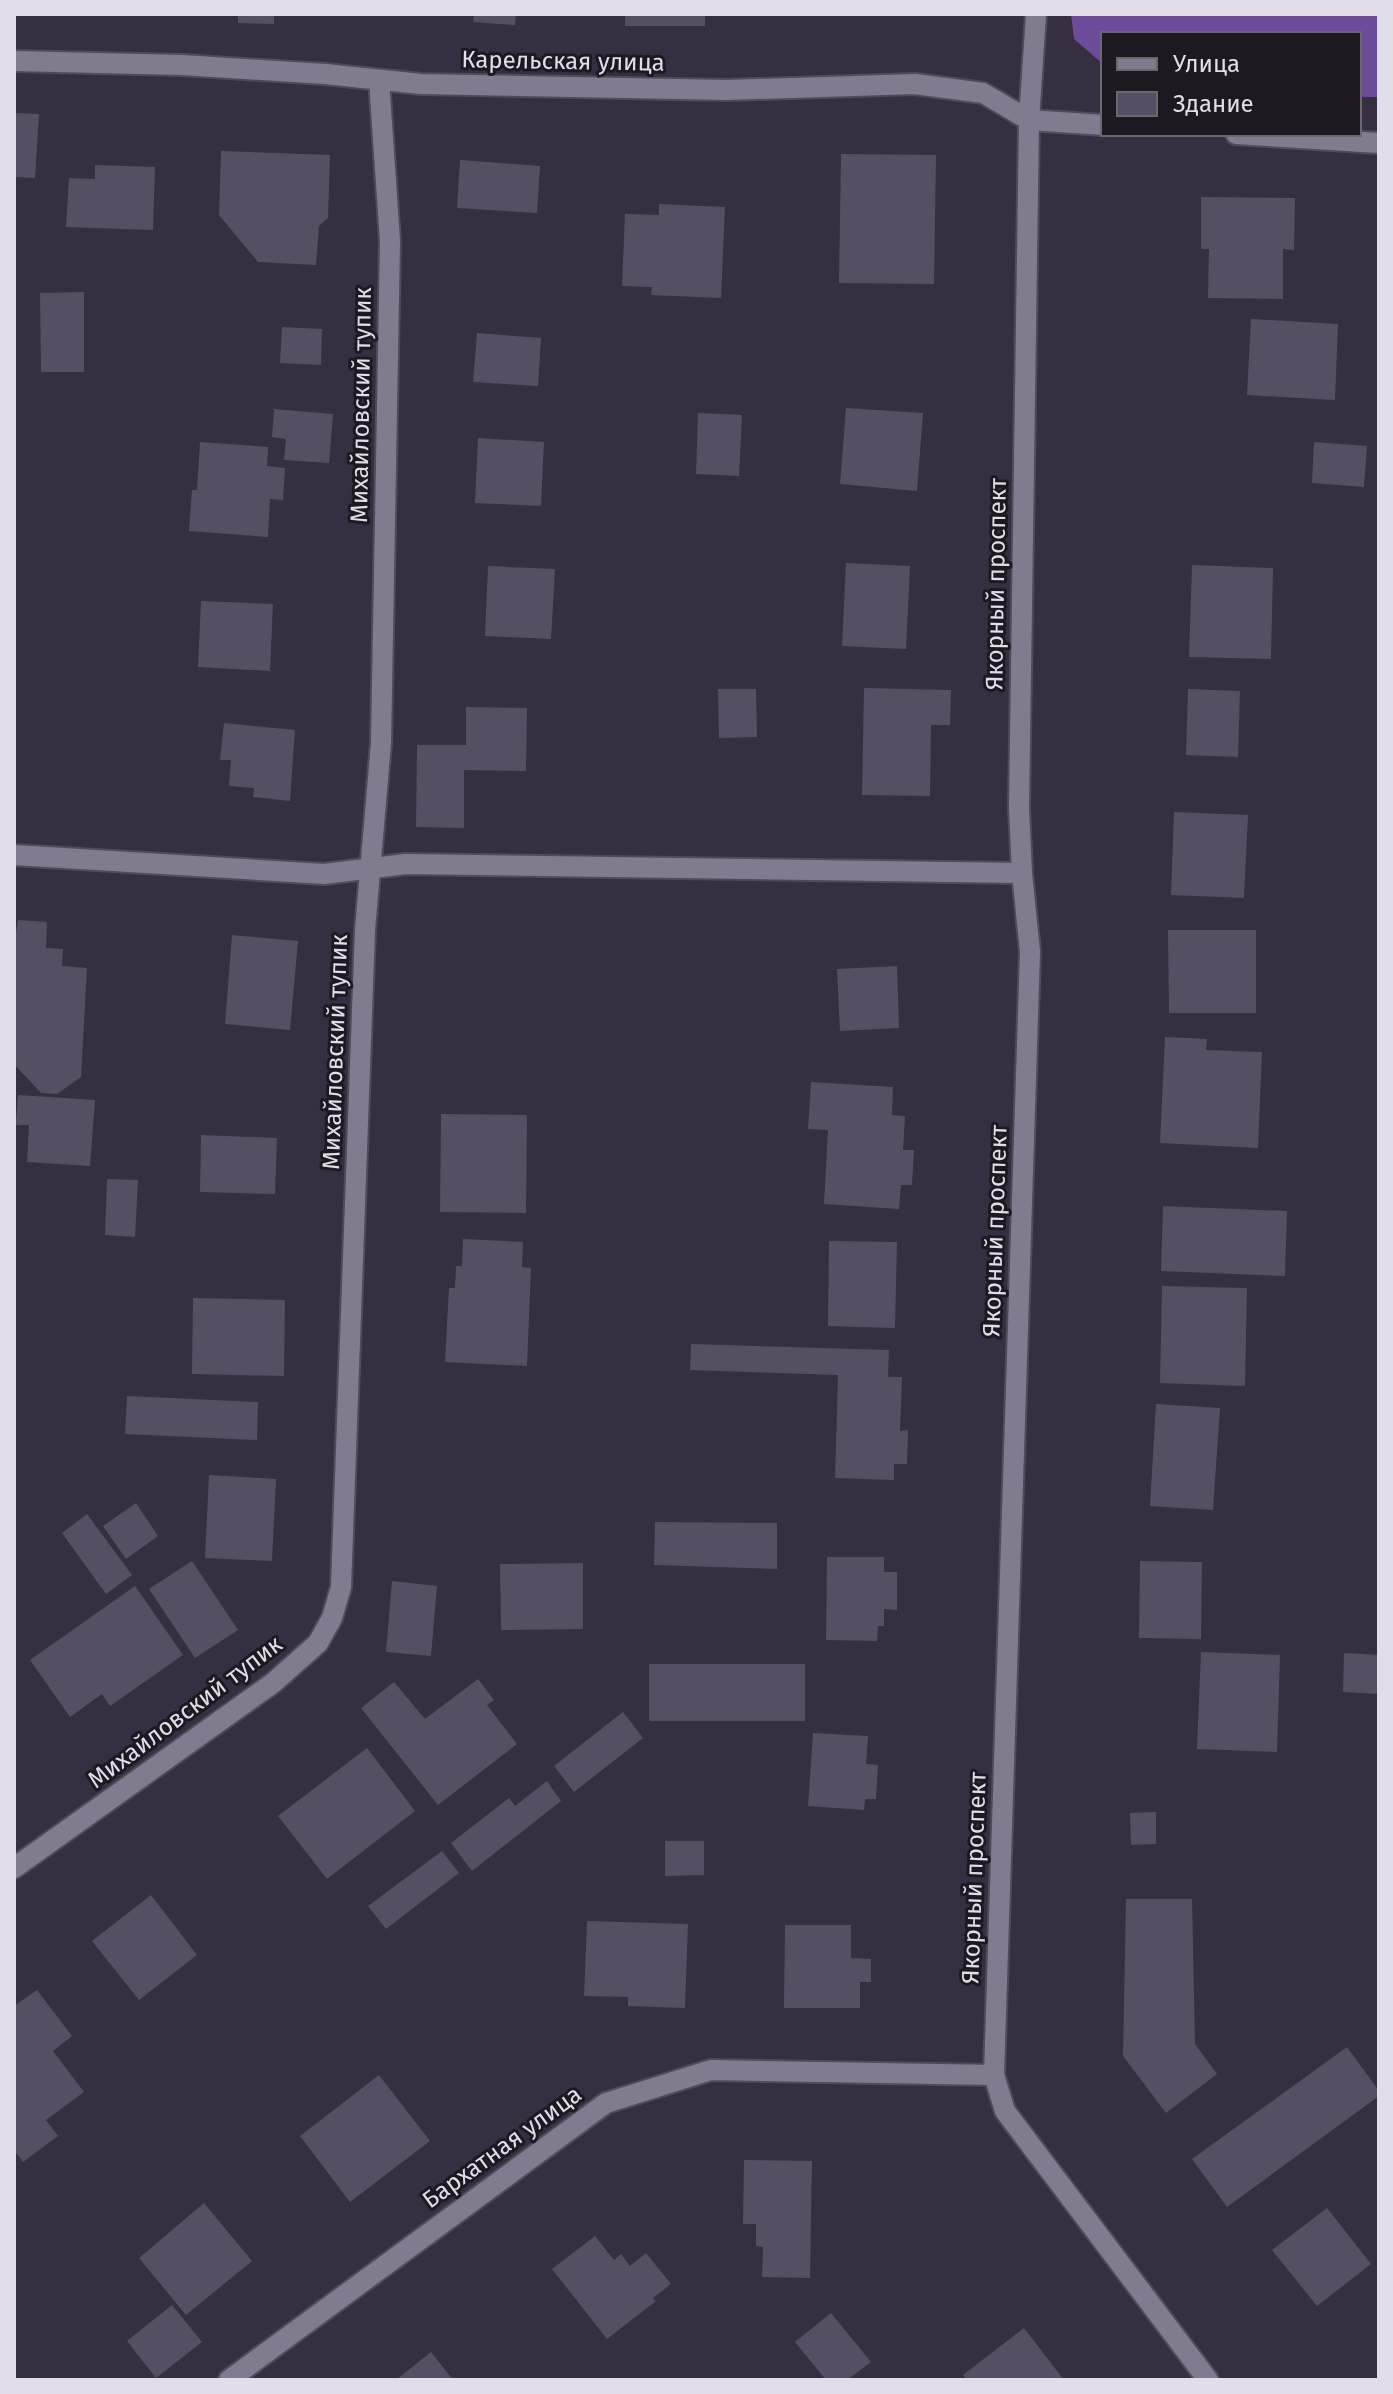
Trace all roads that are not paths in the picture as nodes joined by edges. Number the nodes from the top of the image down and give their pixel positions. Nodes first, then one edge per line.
1 (1036, 14) edge
2 (14, 61) edge
3 (379, 80) junction
4 (1029, 120) junction
5 (1101, 125) edge
6 (1268, 136) edge
7 (1379, 143) edge
8 (14, 855) edge
9 (369, 869) junction
10 (1022, 873) junction
11 (14, 1868) edge
12 (994, 2075) junction
13 (229, 2380) edge
14 (1208, 2380) edge

1 - 4 street, Якорный проспект
2 - 3 street, Карельская улица
3 - 4 street, Карельская улица
3 - 9 street, Михайловский тупик
4 - 5 street, Карельская улица
4 - 10 street, Якорный проспект
6 - 7 street
8 - 9 street
9 - 10 street
9 - 11 street, Михайловский тупик
10 - 12 street, Якорный проспект
12 - 13 street, Бархатная улица
12 - 14 street, Якорный проспект

